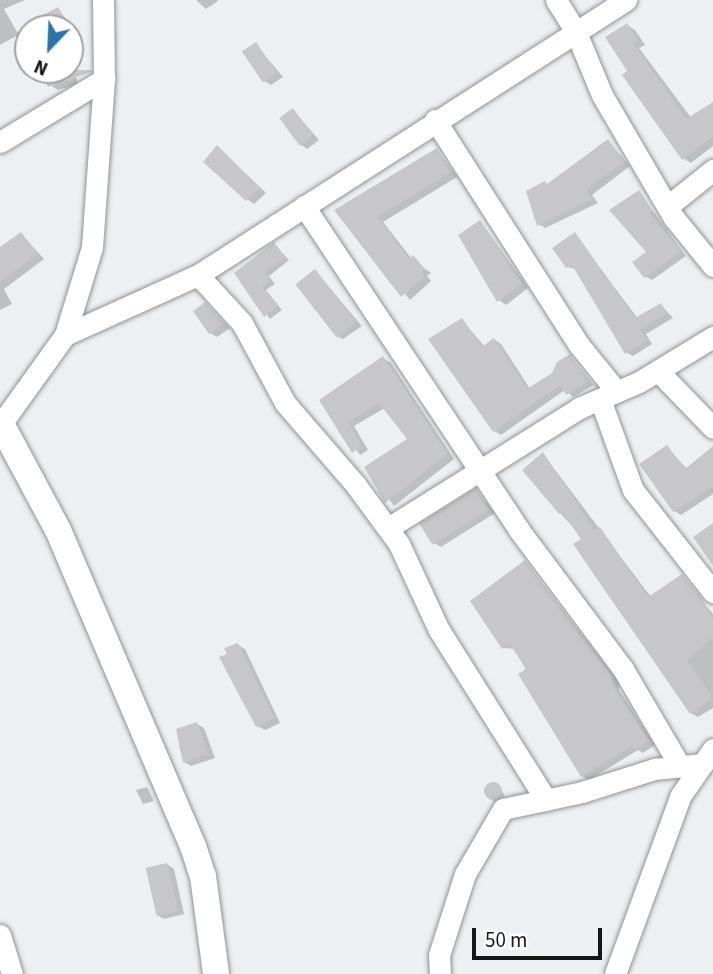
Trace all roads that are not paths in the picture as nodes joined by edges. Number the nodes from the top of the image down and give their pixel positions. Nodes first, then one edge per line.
1 (103, 0) edge
2 (556, 0) edge
3 (626, 0) edge
4 (575, 30) junction
5 (104, 79) junction
6 (435, 120) junction
7 (2, 136) edge
8 (713, 170) edge
9 (304, 206) junction
10 (668, 206) junction
11 (713, 266) edge
12 (198, 275) junction
13 (65, 335) junction
14 (713, 337) edge
15 (658, 371) junction
16 (608, 396) junction
17 (1, 423) edge
18 (713, 428) edge
19 (481, 470) junction
20 (388, 528) junction
21 (713, 592) edge
22 (708, 756) edge
23 (680, 766) junction
24 (547, 800) junction
25 (0, 935) edge
26 (12, 974) edge
27 (216, 974) edge
28 (440, 974) edge
29 (615, 974) edge

1 - 5 street
2 - 4 street
3 - 4 street
4 - 6 street
4 - 10 street
5 - 7 street
5 - 13 street
6 - 9 street
6 - 16 street
8 - 10 street
9 - 12 street
9 - 19 street
10 - 11 street
12 - 13 street
12 - 20 street
13 - 17 street
14 - 15 street
15 - 16 street
15 - 18 street
16 - 19 street
16 - 21 street
17 - 27 main road
19 - 20 street
19 - 23 street
20 - 24 street
22 - 23 street
22 - 29 street
23 - 24 street
24 - 28 street
25 - 26 street

